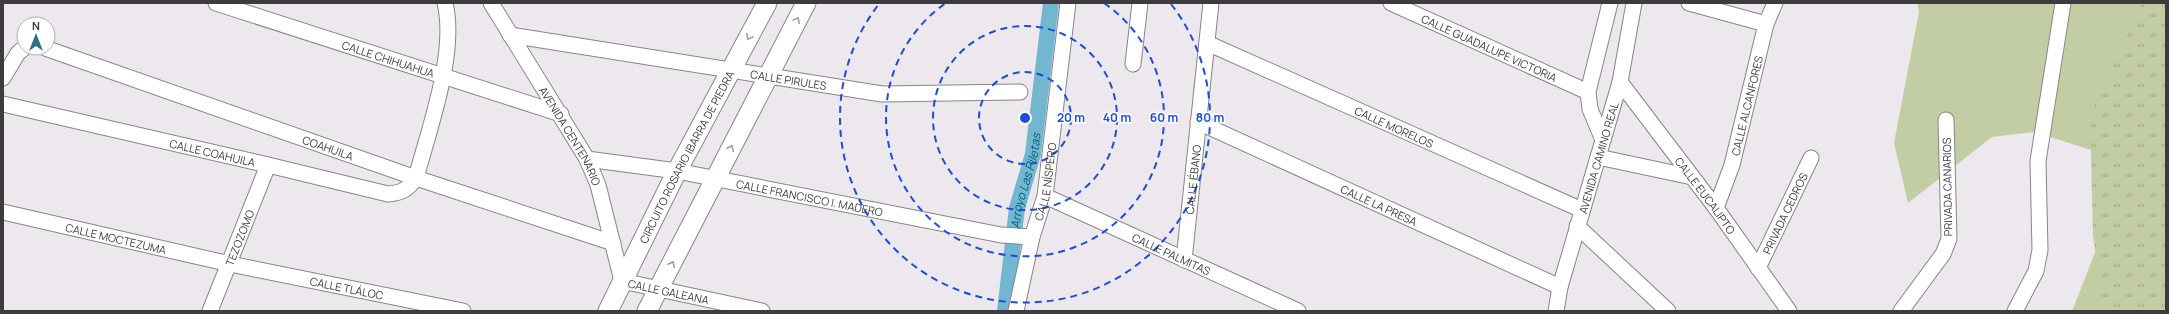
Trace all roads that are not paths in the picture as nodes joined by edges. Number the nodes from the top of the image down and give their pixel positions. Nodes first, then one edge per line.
1 (216, 3) edge
2 (445, 3) edge
3 (491, 3) edge
4 (767, 3) edge
5 (806, 3) edge
6 (1068, 3) edge
7 (1140, 3) edge
8 (1211, 3) edge
9 (1391, 3) edge
10 (1610, 3) edge
11 (1634, 3) edge
12 (1689, 3) edge
13 (1775, 3) edge
14 (2063, 3) edge
15 (1766, 24) junction
16 (510, 35) junction
17 (1207, 43) junction
18 (56, 52) edge
19 (16, 56) edge
20 (1133, 64) dead end
21 (731, 70) junction
22 (768, 76) junction
23 (443, 77) junction
24 (3, 78) edge
25 (1620, 82) junction
26 (1020, 92) dead end
27 (1588, 92) junction
28 (3, 104) edge
29 (561, 114) junction
30 (1946, 120) dead end
31 (1198, 122) junction
32 (1603, 140) junction
33 (1598, 157) junction
34 (1812, 158) dead end
35 (587, 159) junction
36 (268, 165) junction
37 (677, 171) junction
38 (1692, 177) junction
39 (416, 178) junction
40 (715, 178) junction
41 (1045, 196) junction
42 (1716, 208) junction
43 (1582, 210) junction
44 (3, 212) edge
45 (1577, 226) junction
46 (1027, 237) junction
47 (613, 244) junction
48 (1184, 260) junction
49 (230, 264) junction
50 (1758, 268) junction
51 (622, 281) junction
52 (1560, 287) junction
53 (659, 289) junction
54 (210, 311) edge
55 (463, 311) edge
56 (608, 311) edge
57 (647, 311) edge
58 (762, 311) edge
59 (1016, 311) edge
60 (1298, 311) edge
61 (1556, 311) edge
62 (1668, 311) edge
63 (1788, 311) edge
64 (1901, 311) edge
65 (2015, 311) edge

1 - 23 street, CALLE CHIHUAHUA
2 - 23 street
3 - 16 street, AVENIDA CENTENARIO
4 -> 21 main road, CIRCUITO ROSARIO IBARRA DE PIEDRA
22 -> 5 main road
6 - 41 street, CALLE NÍSPERO
7 - 20 street
8 - 17 street, CALLE ÉBANO
9 - 27 street, CALLE GUADALUPE VICTORIA
10 - 27 street
11 - 25 street, AVENIDA CAMINO REAL
12 - 15 street
13 - 15 street, CALLE ALCANFORES
14 - 65 street
15 - 42 street, CALLE ALCANFORES
16 - 21 street, CALLE PIRULES
16 - 29 street, AVENIDA CENTENARIO
17 - 31 street, CALLE ÉBANO
17 - 43 street, CALLE MORELOS
18 - 39 street, COAHUILA
19 - 24 street
21 - 22 street, CALLE PIRULES
21 - 37 main road, CIRCUITO ROSARIO IBARRA DE PIEDRA
22 - 26 street, CALLE PIRULES
40 -> 22 main road
23 - 29 street, CALLE CHIHUAHUA
23 - 39 street
25 - 32 street, AVENIDA CAMINO REAL
25 - 38 street, CALLE EUCALIPTO
27 - 32 street
28 - 36 street, CALLE COAHUILA
29 - 35 street, AVENIDA CENTENARIO
30 - 64 street, PRIVADA CANARIOS
31 - 48 street, CALLE ÉBANO
31 - 52 street, CALLE LA PRESA
32 - 33 street, AVENIDA CAMINO REAL
33 - 38 street
33 - 43 street, AVENIDA CAMINO REAL
34 - 50 street, PRIVADA CEDROS
35 - 37 street, CALLE FRANCISCO I. MADERO
35 - 47 street, AVENIDA CENTENARIO
36 - 39 street, CALLE COAHUILA
36 - 49 street, TEZOZOMO
37 - 40 street, CALLE FRANCISCO I. MADERO
37 - 51 main road, CIRCUITO ROSARIO IBARRA DE PIEDRA
38 - 42 street, CALLE EUCALIPTO
39 - 47 street, COAHUILA
40 - 46 street, CALLE FRANCISCO I. MADERO
53 -> 40 main road
41 - 46 street, CALLE NÍSPERO
41 - 48 street, CALLE PALMITAS
42 - 50 street, CALLE EUCALIPTO
43 - 45 street, AVENIDA CAMINO REAL
44 - 49 street, CALLE MOCTEZUMA
45 - 52 street, AVENIDA CAMINO REAL
45 - 62 street
46 - 59 street, CALLE NÍSPERO
47 - 51 street, AVENIDA CENTENARIO
48 - 60 street, CALLE PALMITAS
49 - 54 street, TEZOZOMO
49 - 55 street, CALLE TLÁLOC
50 - 63 street, CALLE EUCALIPTO
51 - 53 street, CALLE GALEANA
51 - 56 main road, CIRCUITO ROSARIO IBARRA DE PIEDRA
52 - 61 street, AVENIDA CAMINO REAL
53 - 57 main road
53 - 58 street, CALLE GALEANA

